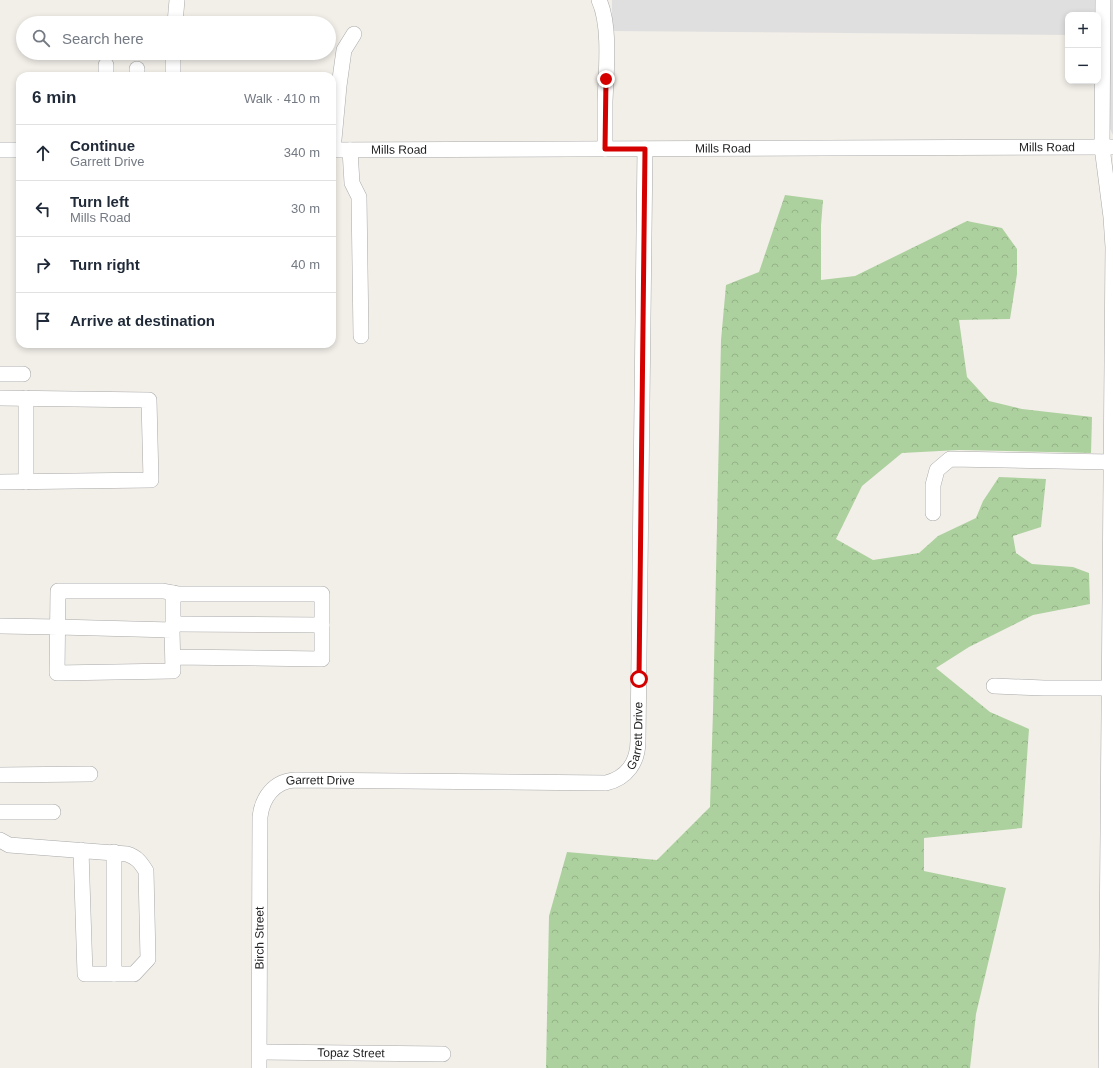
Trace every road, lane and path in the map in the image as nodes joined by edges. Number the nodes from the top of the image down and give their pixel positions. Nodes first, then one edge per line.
1 (177, 0) edge
2 (599, 0) edge
3 (1103, 0) edge
4 (176, 16) edge
5 (354, 34) dead end
6 (173, 60) edge
7 (173, 72) edge
8 (336, 113) edge
9 (1107, 147) edge
10 (605, 149) junction
11 (645, 149) junction
12 (0, 150) edge
13 (16, 150) edge
14 (336, 150) edge
15 (350, 150) junction
16 (361, 336) dead end
17 (0, 374) edge
18 (23, 374) dead end
19 (0, 398) edge
20 (26, 398) junction
21 (1111, 462) junction
22 (0, 482) edge
23 (26, 482) junction
24 (933, 514) dead end
25 (173, 593) junction
26 (322, 625) junction
27 (0, 626) edge
28 (58, 627) junction
29 (172, 627) junction
30 (173, 657) junction
31 (994, 686) dead end
32 (1109, 688) junction
33 (90, 774) dead end
34 (0, 775) edge
35 (1110, 806) edge
36 (261, 807) joint
37 (0, 812) edge
38 (53, 812) dead end
39 (0, 840) edge
40 (81, 850) junction
41 (114, 852) junction
42 (114, 974) junction
43 (260, 1052) junction
44 (443, 1054) dead end
45 (260, 1068) edge
46 (1106, 1068) edge

1 - 4 street
2 - 10 street
3 - 9 street
5 - 8 street
6 - 7 street
9 - 11 street, Mills Road
9 - 21 street
10 - 11 street, Mills Road
10 - 15 street, Mills Road
11 - 36 street, Garrett Drive
12 - 13 street
14 - 15 street, Mills Road
15 - 16 street
17 - 18 street
19 - 20 street
20 - 23 street
20 - 23 street
21 - 24 street
21 - 32 street
22 - 23 street
25 - 26 street
25 - 28 street
25 - 29 street
26 - 29 street
26 - 30 street
27 - 28 street
28 - 29 street
28 - 30 street
29 - 30 street
31 - 32 street
32 - 35 street
33 - 34 street
35 - 46 street
36 - 43 street, Birch Street
37 - 38 street
39 - 40 street
40 - 41 street
40 - 42 street
41 - 42 street
41 - 42 street
43 - 44 street, Topaz Street
43 - 45 street, Birch Street

